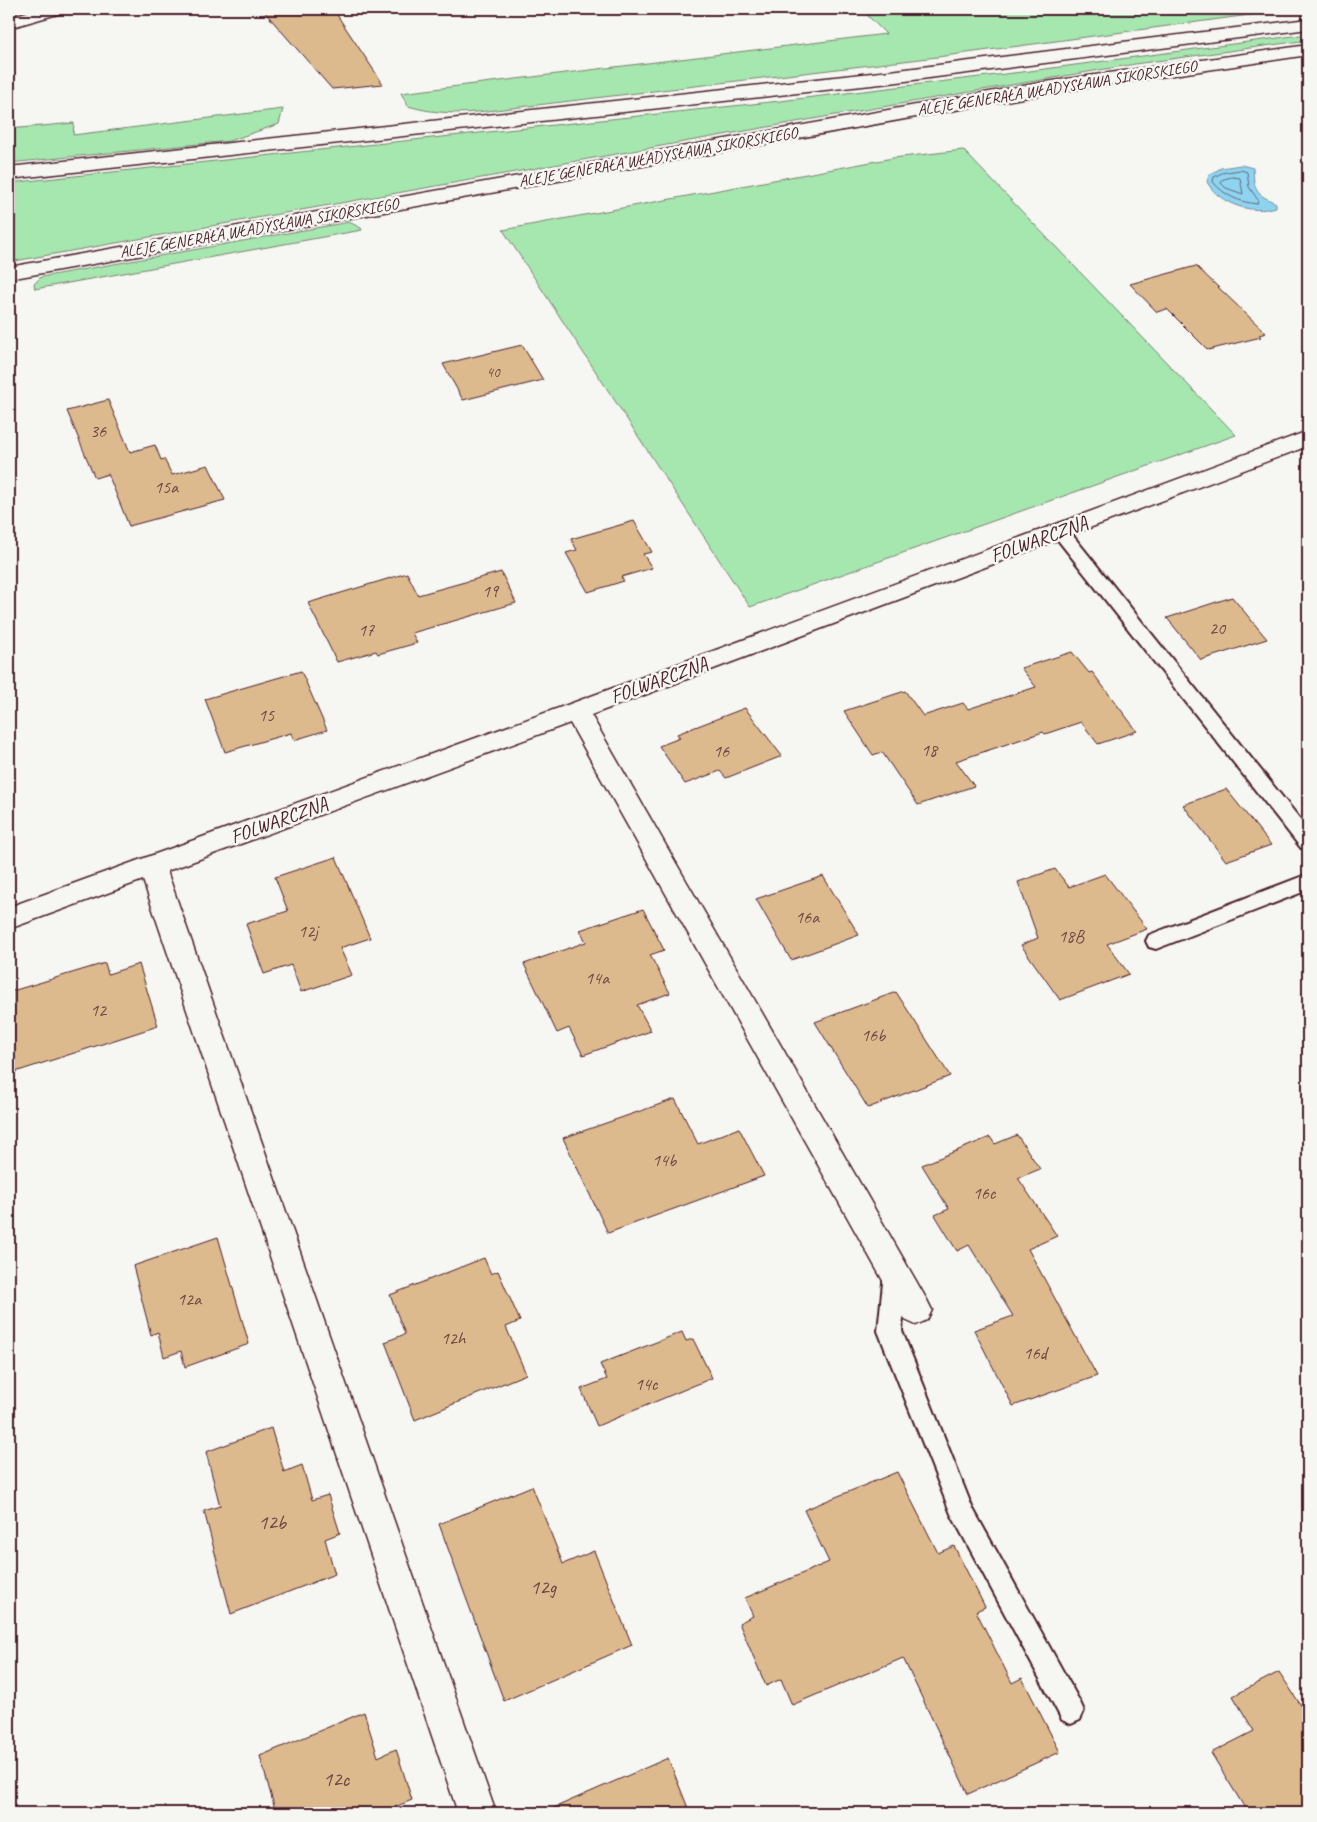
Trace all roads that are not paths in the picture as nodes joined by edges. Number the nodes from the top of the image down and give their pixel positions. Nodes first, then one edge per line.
1 (55, 9) edge
2 (9, 23) edge
3 (1308, 24) edge
4 (1308, 50) edge
5 (9, 172) edge
6 (9, 273) edge
7 (1308, 438) edge
8 (1060, 531) junction
9 (576, 711) junction
10 (1308, 843) edge
11 (152, 866) junction
12 (1308, 882) edge
13 (9, 918) edge
14 (1156, 941) dead end
15 (895, 1273) junction
16 (916, 1310) dead end
17 (1071, 1711) dead end
18 (477, 1813) edge

1 - 2 main road
3 - 5 main road, ALEJE GENERAŁA WŁADYSŁAWA SIKORSKIEGO
4 - 6 main road, ALEJE GENERAŁA WŁADYSŁAWA SIKORSKIEGO
7 - 8 main road, FOLWARCZNA
8 - 9 main road, FOLWARCZNA
8 - 10 lane
9 - 11 main road, FOLWARCZNA
9 - 15 main road
11 - 13 main road, FOLWARCZNA
11 - 18 main road
12 - 14 lane
15 - 16 main road
15 - 17 lane

